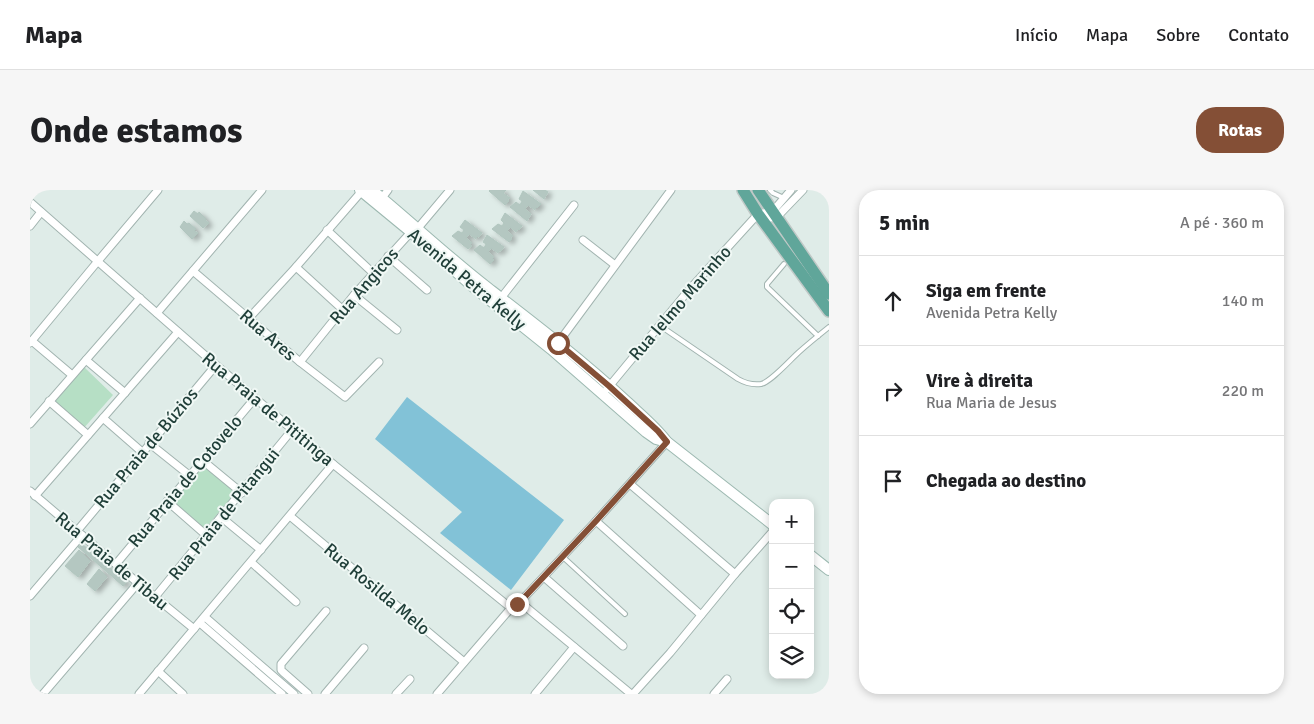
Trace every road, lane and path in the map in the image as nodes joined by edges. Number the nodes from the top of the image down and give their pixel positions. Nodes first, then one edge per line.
1 (158, 190) edge
2 (262, 190) edge
3 (365, 190) edge
4 (450, 190) edge
5 (671, 190) edge
6 (743, 190) edge
7 (762, 190) edge
8 (791, 190) edge
9 (803, 190) edge
10 (385, 194) edge
11 (784, 198) junction
12 (30, 202) edge
13 (574, 205) dead end
14 (41, 212) junction
15 (775, 214) junction
16 (761, 217) junction
17 (30, 226) edge
18 (327, 230) junction
19 (415, 230) junction
20 (583, 240) dead end
21 (388, 256) junction
22 (98, 261) junction
23 (784, 264) dead end
24 (615, 265) junction
25 (296, 267) junction
26 (193, 271) junction
27 (373, 272) junction
28 (828, 289) edge
29 (426, 290) dead end
30 (354, 295) junction
31 (140, 298) junction
32 (501, 298) junction
33 (342, 309) junction
34 (829, 311) edge
35 (157, 313) junction
36 (249, 318) junction
37 (659, 325) junction
38 (829, 327) edge
39 (397, 330) dead end
40 (178, 332) junction
41 (818, 336) junction
42 (31, 342) edge
43 (558, 343) junction
44 (86, 360) junction
45 (300, 362) junction
46 (379, 362) dead end
47 (216, 365) junction
48 (72, 375) junction
49 (606, 390) junction
50 (125, 393) junction
51 (255, 398) junction
52 (49, 401) junction
53 (103, 418) junction
54 (30, 424) edge
55 (292, 430) junction
56 (88, 435) junction
57 (667, 442) junction
58 (149, 443) junction
59 (142, 452) junction
60 (202, 460) junction
61 (333, 464) junction
62 (189, 475) junction
63 (630, 484) junction
64 (242, 493) junction
65 (33, 494) edge
66 (167, 501) junction
67 (290, 516) junction
68 (222, 517) junction
69 (596, 521) junction
70 (769, 522) edge
71 (80, 533) junction
72 (206, 535) junction
73 (769, 536) edge
74 (261, 550) junction
75 (563, 557) junction
76 (814, 558) edge
77 (251, 562) junction
78 (116, 564) junction
79 (829, 570) edge
80 (735, 574) junction
81 (544, 577) junction
82 (138, 583) junction
83 (30, 596) edge
84 (155, 597) junction
85 (296, 602) dead end
86 (520, 602) junction
87 (511, 608) junction
88 (326, 612) dead end
89 (626, 614) dead end
90 (701, 615) junction
91 (205, 616) junction
92 (200, 623) junction
93 (194, 629) junction
94 (623, 646) dead end
95 (574, 647) junction
96 (364, 648) dead end
97 (464, 662) junction
98 (158, 671) junction
99 (410, 679) dead end
100 (728, 679) dead end
101 (43, 694) edge
102 (138, 694) edge
103 (183, 694) edge
104 (282, 694) edge
105 (294, 694) edge
106 (308, 694) edge
107 (325, 694) edge
108 (396, 694) edge
109 (437, 694) edge
110 (534, 694) edge
111 (632, 694) edge
112 (714, 694) edge

1 - 22 street
2 - 26 street
3 - 10 street, Avenida Petra Kelly
3 - 18 street
3 - 19 street, Avenida Petra Kelly
4 - 19 street, Rua Angicos
5 - 24 street
6 - 16 main road
7 - 11 lane
7 - 15 main road
8 - 11 street
9 - 15 street
10 - 19 street, Avenida Petra Kelly
11 - 15 street
12 - 14 street, Rua Praia de Pititinga
13 - 32 street
14 - 17 street
14 - 22 street, Rua Praia de Pititinga
15 - 16 street
15 - 28 main road
16 - 34 main road
16 - 37 street, Rua Ielmo Marinho
18 - 25 street
18 - 27 street
19 - 21 street, Rua Angicos
19 - 32 street, Avenida Petra Kelly
19 - 49 street, Avenida Petra Kelly
20 - 24 street
21 - 27 street, Rua Angicos
21 - 29 street
22 - 31 street, Rua Praia de Pititinga
22 - 42 street
23 - 41 lane
24 - 43 street
25 - 33 street
25 - 36 street
26 - 35 street
26 - 36 street, Rua Ares
27 - 30 street, Rua Angicos
30 - 33 street, Rua Angicos
30 - 39 street
31 - 35 street, Rua Praia de Pititinga
31 - 44 street
32 - 43 street, Avenida Petra Kelly
33 - 45 street, Rua Angicos
35 - 40 street, Rua Praia de Pititinga
36 - 45 street, Rua Ares
37 - 41 lane
37 - 49 street, Rua Ielmo Marinho
38 - 41 lane
40 - 47 street, Rua Praia de Pititinga
40 - 50 street
42 - 48 street
43 - 49 street, Avenida Petra Kelly
44 - 48 street
44 - 50 street
45 - 46 street, Rua Ares
47 - 51 street, Rua Praia de Pititinga
47 - 58 street, Rua Praia de Búzios
48 - 52 street
49 - 57 street, Avenida Petra Kelly
50 - 53 street
51 - 55 street, Rua Praia de Pititinga
51 - 60 street, Rua Praia de Cotovelo
52 - 54 street
52 - 56 street
53 - 56 street
53 - 59 street
55 - 61 street, Rua Praia de Pititinga
55 - 64 street, Rua Praia de Pitangui
56 - 65 street
57 - 63 street
57 - 70 street, Avenida Petra Kelly
58 - 59 street, Rua Praia de Búzios
58 - 62 street
59 - 71 street, Rua Praia de Búzios
60 - 62 street, Rua Praia de Cotovelo
60 - 64 street
61 - 67 street
61 - 87 street, Rua Praia de Pititinga
62 - 66 street, Rua Praia de Cotovelo
63 - 69 street
63 - 80 street
64 - 68 street, Rua Praia de Pitangui
65 - 71 street, Rua Praia de Tibau
66 - 72 street
66 - 78 street, Rua Praia de Cotovelo
67 - 74 street
67 - 97 street, Rua Rosilda Melo
68 - 72 street, Rua Praia de Pitangui
68 - 74 street
69 - 75 street
69 - 90 street
71 - 78 street, Rua Praia de Tibau
71 - 83 street, Rua Praia de Búzios
72 - 84 street, Rua Praia de Pitangui
73 - 80 street
74 - 77 street
75 - 81 street
75 - 89 lane
76 - 79 street
77 - 85 street
77 - 91 street
78 - 82 street, Rua Praia de Tibau
80 - 90 street
81 - 86 street
81 - 94 street
82 - 84 street, Rua Praia de Tibau
82 - 101 street
84 - 93 street, Rua Praia de Tibau
86 - 87 street
86 - 95 street
87 - 97 street
88 - 106 street
90 - 111 street
91 - 92 street
91 - 105 street
92 - 93 street
92 - 104 street
93 - 98 street
95 - 110 street
95 - 111 street
96 - 107 street
97 - 109 street
98 - 102 street
98 - 103 street
99 - 108 street
100 - 112 street

